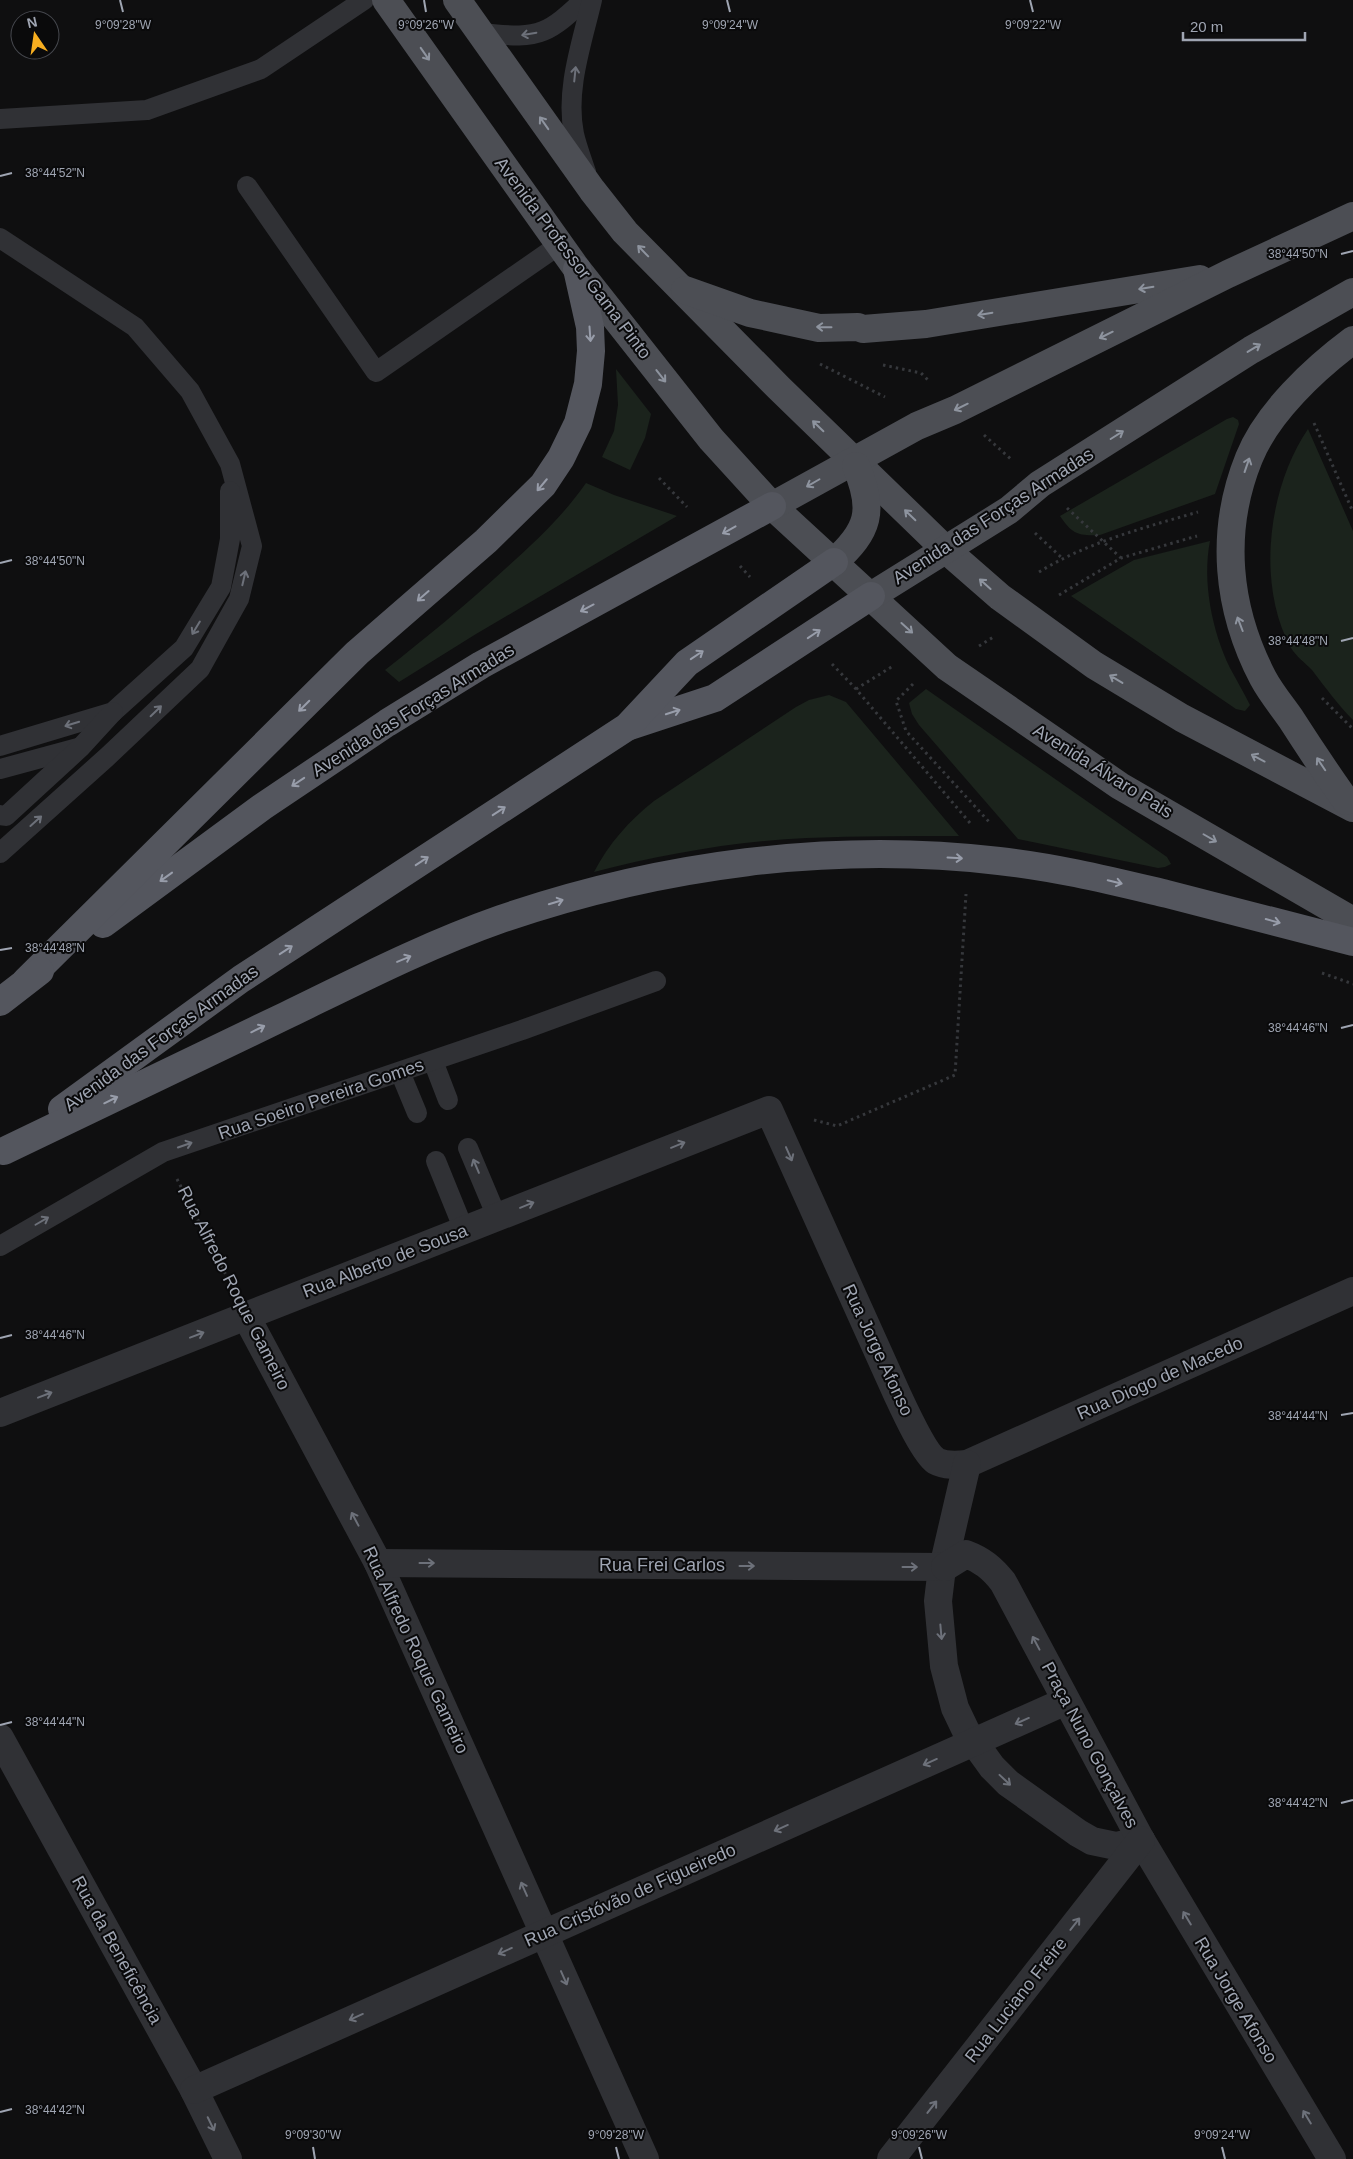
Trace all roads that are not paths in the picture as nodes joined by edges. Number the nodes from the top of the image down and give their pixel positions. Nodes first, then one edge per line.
1 (364, 0) edge
2 (386, 0) edge
3 (457, 0) edge
4 (584, 0) edge
5 (592, 0) edge
6 (480, 33) junction
7 (0, 119) edge
8 (246, 186) dead end
9 (592, 190) junction
10 (1353, 216) edge
11 (0, 238) edge
12 (559, 245) junction
13 (577, 269) junction
14 (1228, 274) junction
15 (676, 286) junction
16 (1353, 292) edge
17 (1353, 340) edge
18 (853, 460) junction
19 (230, 464) junction
20 (772, 506) junction
21 (945, 549) junction
22 (834, 562) junction
23 (871, 596) junction
24 (113, 712) junction
25 (626, 727) junction
26 (132, 734) junction
27 (0, 746) edge
28 (80, 748) junction
29 (0, 769) edge
30 (1350, 806) edge
31 (0, 815) edge
32 (0, 853) edge
33 (1353, 921) edge
34 (1353, 942) edge
35 (26, 981) junction
36 (656, 981) dead end
37 (0, 1002) edge
38 (433, 1061) junction
39 (400, 1072) junction
40 (448, 1100) dead end
41 (769, 1110) joint
42 (417, 1113) dead end
43 (468, 1148) dead end
44 (2, 1153) edge
45 (436, 1161) dead end
46 (497, 1217) junction
47 (464, 1230) junction
48 (0, 1246) edge
49 (1353, 1291) edge
50 (246, 1316) junction
51 (0, 1413) edge
52 (967, 1464) junction
53 (378, 1563) junction
54 (945, 1567) junction
55 (1066, 1701) junction
56 (1, 1742) edge
57 (974, 1742) junction
58 (1141, 1840) junction
59 (544, 1934) junction
60 (194, 2090) junction
61 (228, 2159) edge
62 (645, 2159) edge
63 (891, 2159) edge
64 (1332, 2159) edge

1 - 7 lane
2 -> 12 main road, Avenida Professor Gama Pinto
3 - 6 main road
4 -> 6 lane
9 -> 5 lane
9 -> 6 main road
8 - 12 lane
15 -> 9 main road
10 - 14 main road, Avenida das Forças Armadas
11 - 19 lane
12 - 13 main road, Avenida Professor Gama Pinto
13 -> 20 main road, Avenida Professor Gama Pinto
13 -> 35 highway
14 -> 15 main road
14 -> 18 main road, Avenida das Forças Armadas
18 -> 15 main road
21 -> 16 main road, Avenida das Forças Armadas
30 -> 17 main road
18 -> 20 main road, Avenida das Forças Armadas
21 -> 18 main road
18 - 22 main road, Avenida das Forças Armadas
19 -> 24 lane
26 -> 19 lane
20 - 22 main road, Avenida Professor Gama Pinto
20 -> 35 highway, Avenida das Forças Armadas
21 - 23 main road, Avenida das Forças Armadas
30 -> 21 main road
22 - 23 main road, Avenida Álvaro Pais
25 -> 22 highway, Avenida das Forças Armadas
25 -> 23 highway, Avenida das Forças Armadas
23 -> 33 main road, Avenida Álvaro Pais
24 -> 27 lane
24 - 28 lane
44 -> 25 highway, Avenida das Forças Armadas
26 - 28 lane
32 -> 26 lane
28 - 29 lane
28 - 31 lane
44 -> 34 highway
35 - 37 highway, Avenida das Forças Armadas
36 - 38 lane, Rua Soeiro Pereira Gomes
38 - 39 lane, Rua Soeiro Pereira Gomes
38 - 40 lane
39 - 42 lane
48 -> 39 lane, Rua Soeiro Pereira Gomes
46 -> 41 street, Rua Alberto de Sousa
41 -> 52 street, Rua Jorge Afonso
46 -> 43 lane
45 - 47 lane
46 - 47 street, Rua Alberto de Sousa
47 - 50 street, Rua Alberto de Sousa
49 - 52 street, Rua Diogo de Macedo
51 -> 50 street, Rua Alberto de Sousa
53 -> 50 street, Rua Alfredo Roque Gameiro
52 - 54 street
53 -> 54 street, Rua Frei Carlos
59 -> 53 street, Rua Alfredo Roque Gameiro
55 -> 54 street, Praça Nuno Gonçalves
54 -> 57 street, Praça Nuno Gonçalves
55 -> 57 street, Rua Cristóvão de Figueiredo
55 - 58 street, Praça Nuno Gonçalves
56 - 60 street, Rua da Beneficência
57 -> 58 street, Praça Nuno Gonçalves
57 -> 59 street, Rua Cristóvão de Figueiredo
63 -> 58 street, Rua Luciano Freire
64 -> 58 street, Rua Jorge Afonso
59 -> 60 street, Rua Cristóvão de Figueiredo
59 -> 62 street, Rua Alfredo Roque Gameiro
60 -> 61 street, Rua da Beneficência

